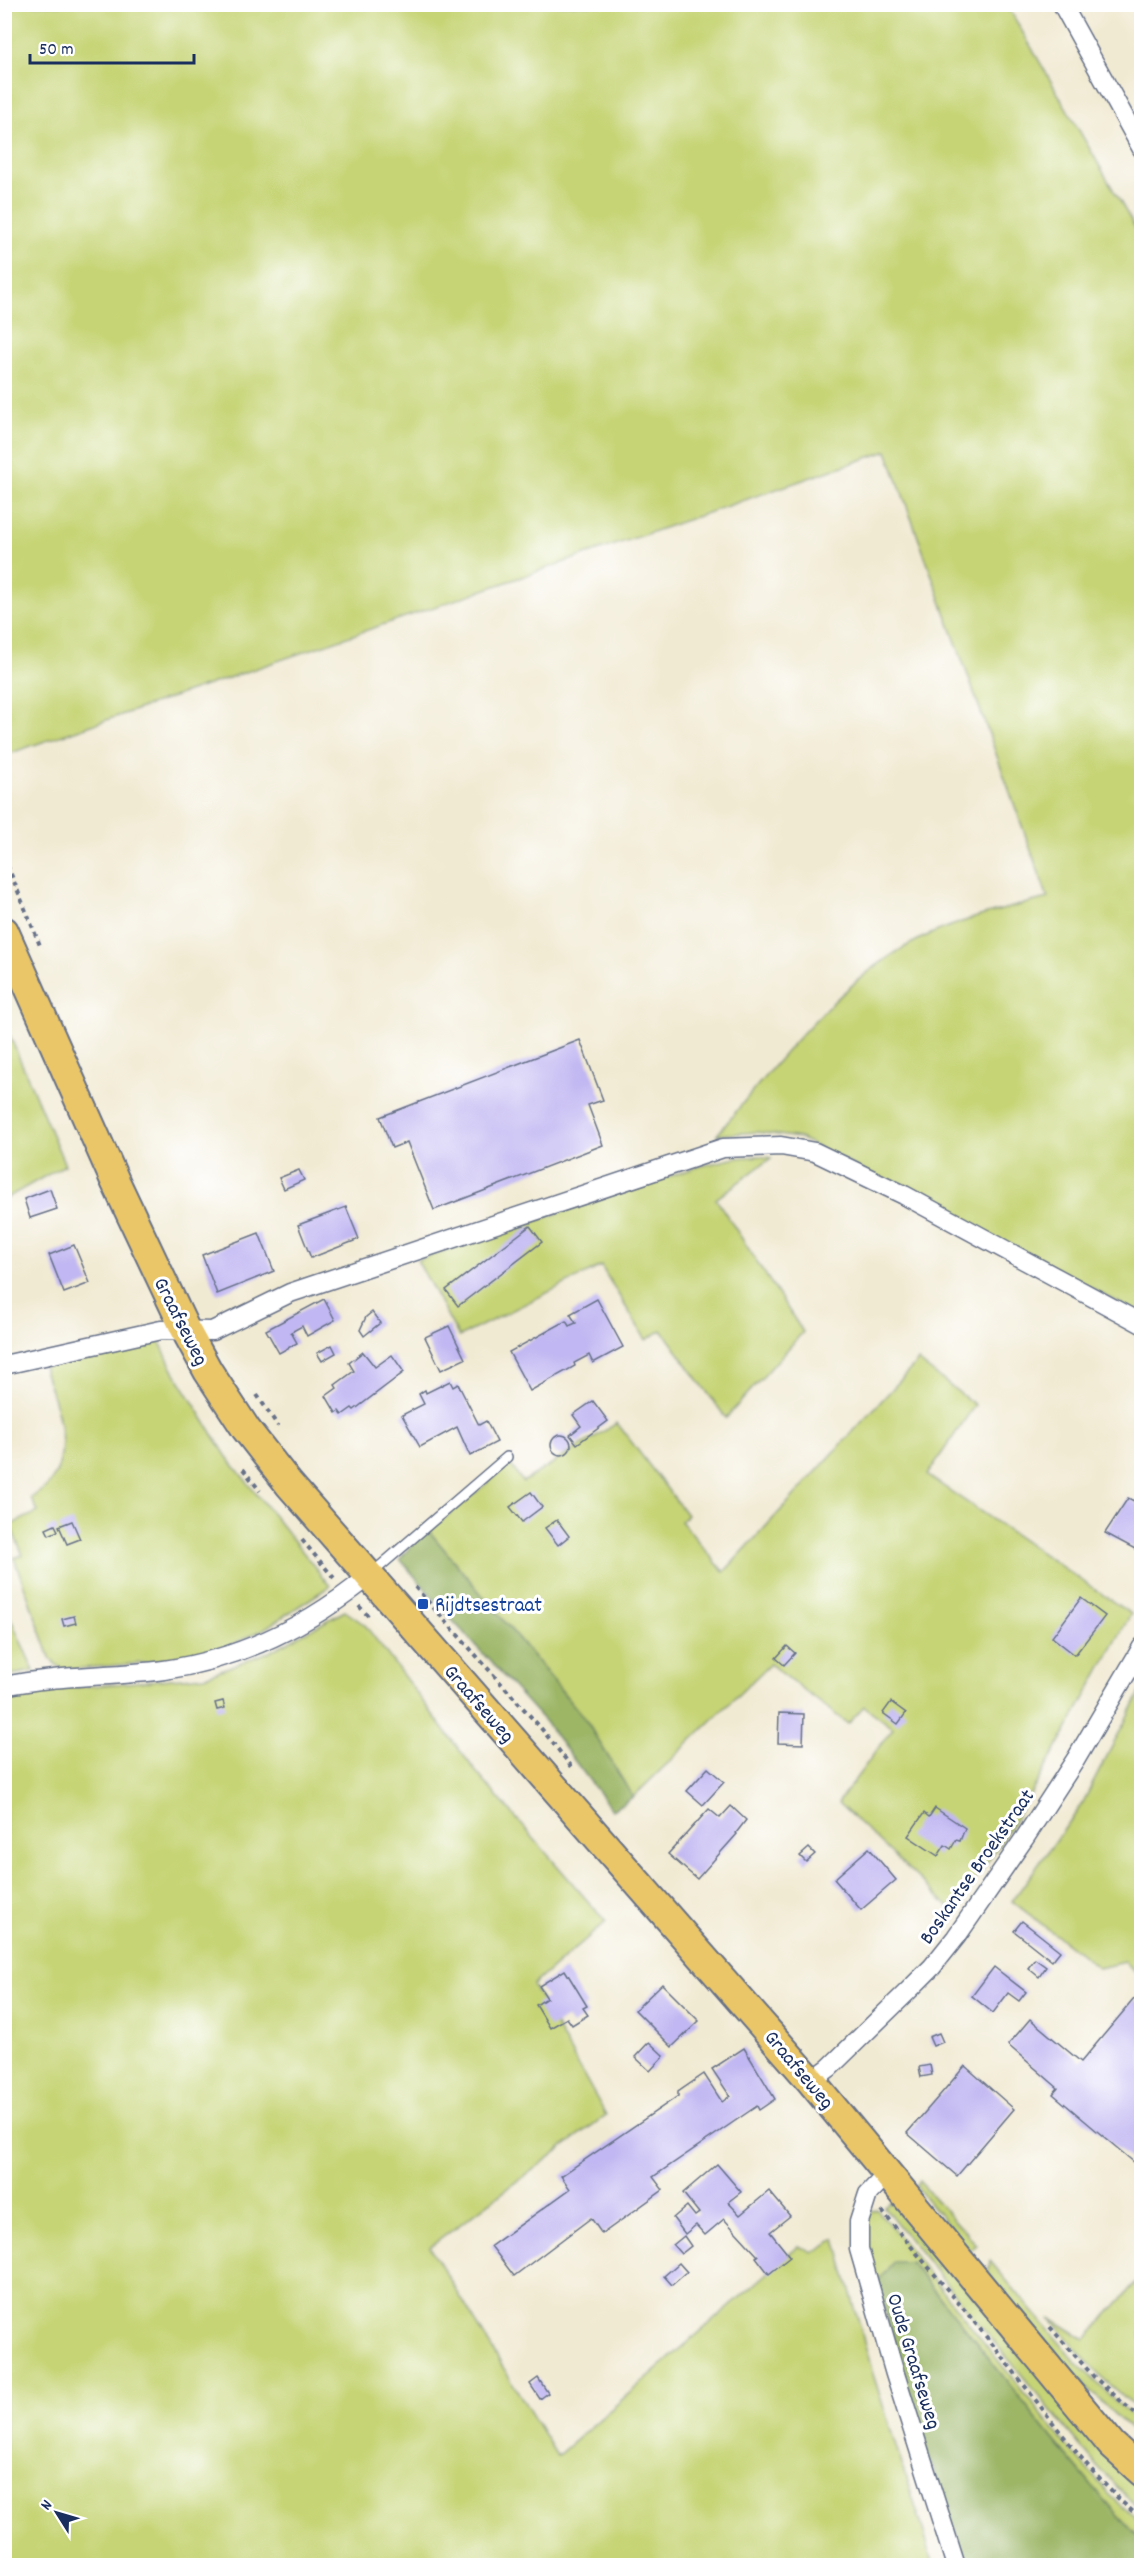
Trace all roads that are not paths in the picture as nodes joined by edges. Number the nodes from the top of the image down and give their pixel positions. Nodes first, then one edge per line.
1 (1062, 4) edge
2 (1142, 149) edge
3 (4, 931) edge
4 (1142, 1324) edge
5 (185, 1329) junction
6 (4, 1365) edge
7 (507, 1456) dead end
8 (369, 1576) junction
9 (1142, 1647) edge
10 (4, 1686) edge
11 (811, 2081) junction
12 (887, 2174) junction
13 (1075, 2398) junction
14 (1142, 2447) edge
15 (1142, 2472) edge
16 (956, 2565) edge

1 - 2 street
3 - 5 main road, Graafseweg
4 - 5 street
5 - 6 street
5 - 8 main road, Graafseweg
7 - 8 lane
8 - 10 street
8 - 11 main road, Graafseweg
9 - 11 street, Boskantse Broekstraat
11 - 12 main road, Graafseweg
12 - 13 main road, Graafseweg
12 - 16 street, Oude Graafseweg
13 - 14 main road, Graafseweg
13 - 15 main road, Graafseweg

